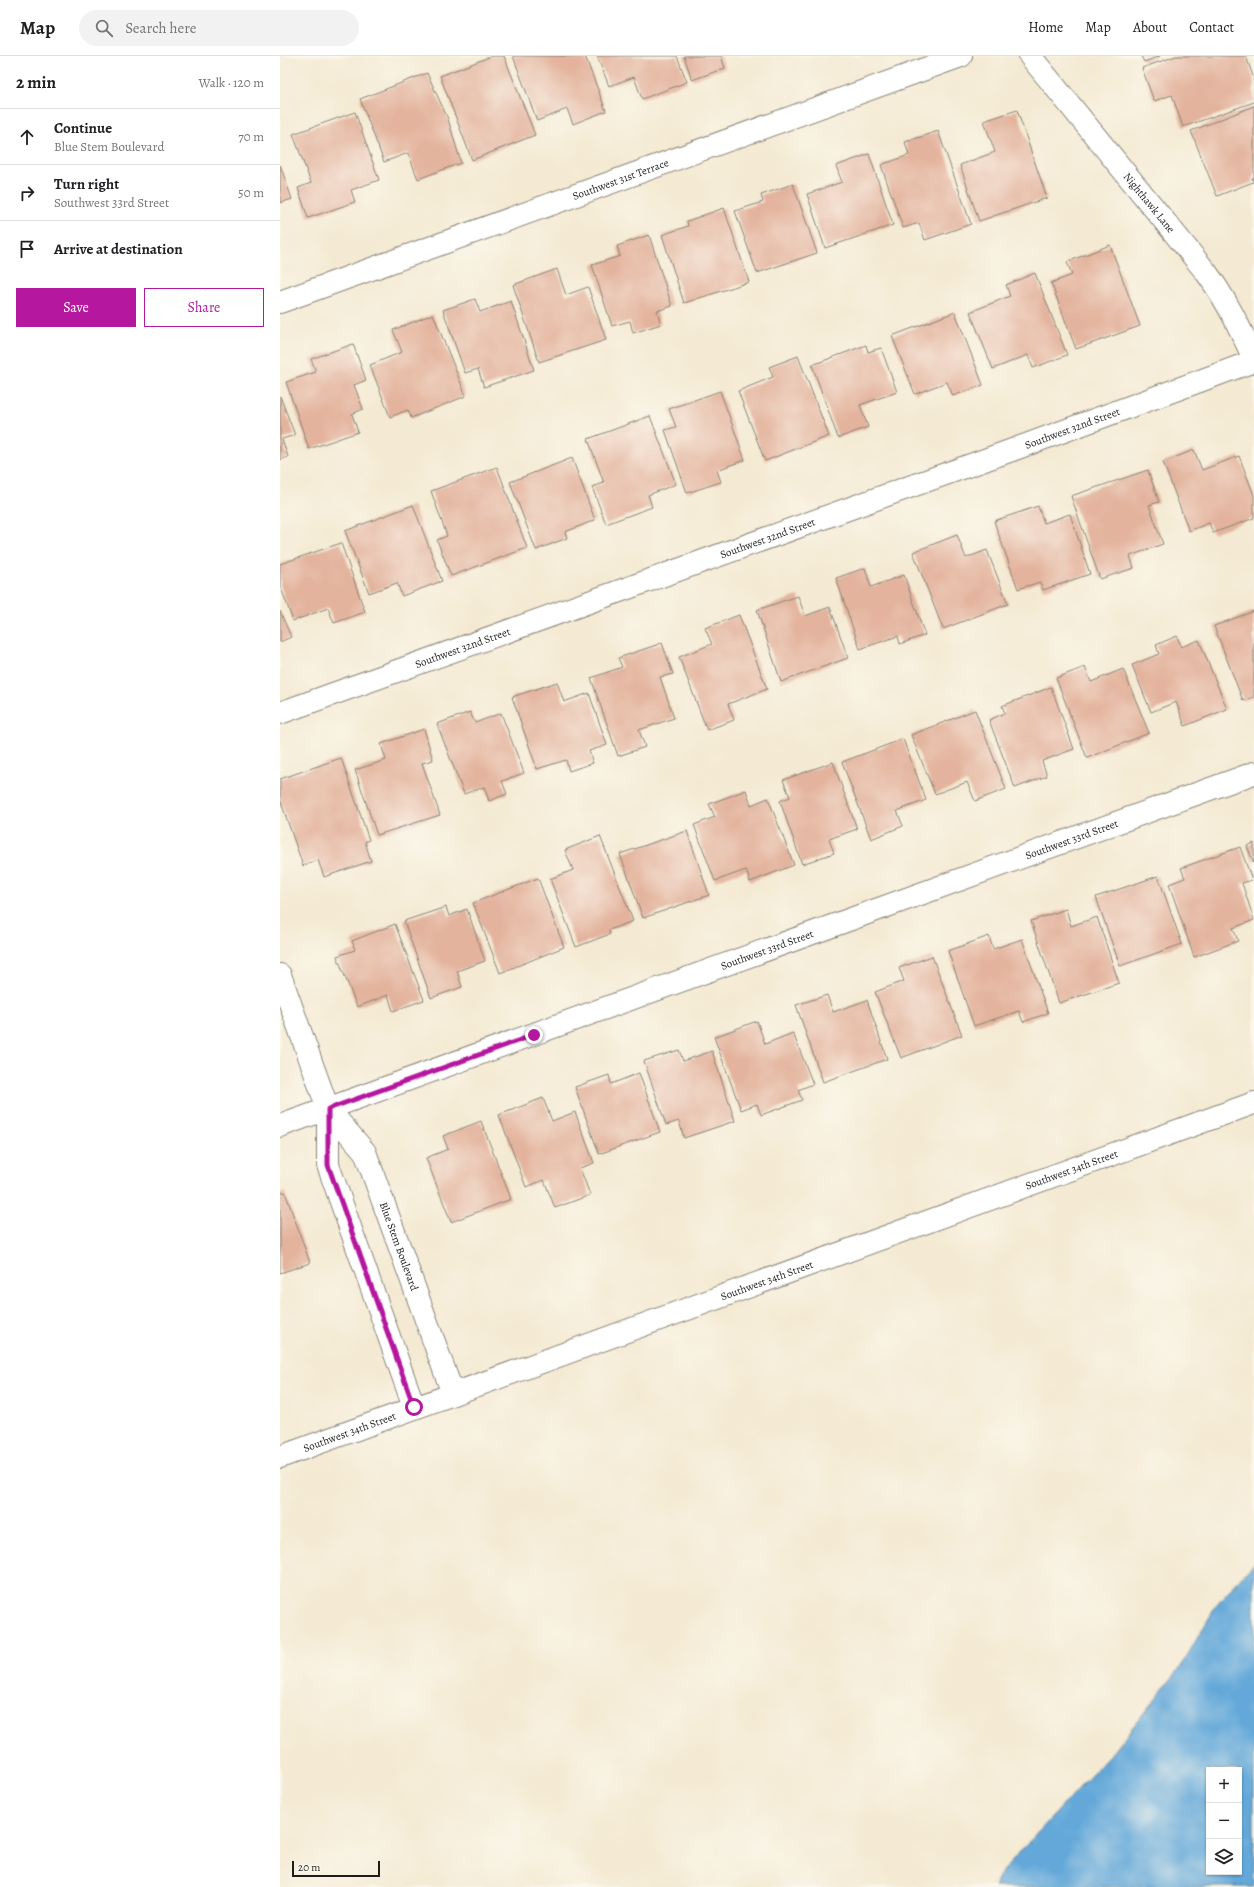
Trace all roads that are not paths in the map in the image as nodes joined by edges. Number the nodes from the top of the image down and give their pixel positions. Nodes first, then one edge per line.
1 (961, 56) edge
2 (1030, 56) edge
3 (280, 302) edge
4 (1254, 360) edge
5 (280, 713) edge
6 (1254, 773) edge
7 (280, 976) edge
8 (1254, 1103) edge
9 (328, 1109) junction
10 (280, 1126) edge
11 (453, 1394) junction
12 (414, 1407) junction
13 (280, 1457) edge

1 - 3 street, Southwest 31st Terrace
2 - 4 street, Nighthawk Lane
4 - 5 street, Southwest 32nd Street
6 - 9 street, Southwest 33rd Street
7 - 9 street, Blue Stem Boulevard
8 - 11 street, Southwest 34th Street
9 - 10 street, Southwest 33rd Street
9 - 11 street, Blue Stem Boulevard
9 - 12 street, Blue Stem Boulevard
11 - 12 street, Southwest 34th Street
12 - 13 street, Southwest 34th Street

